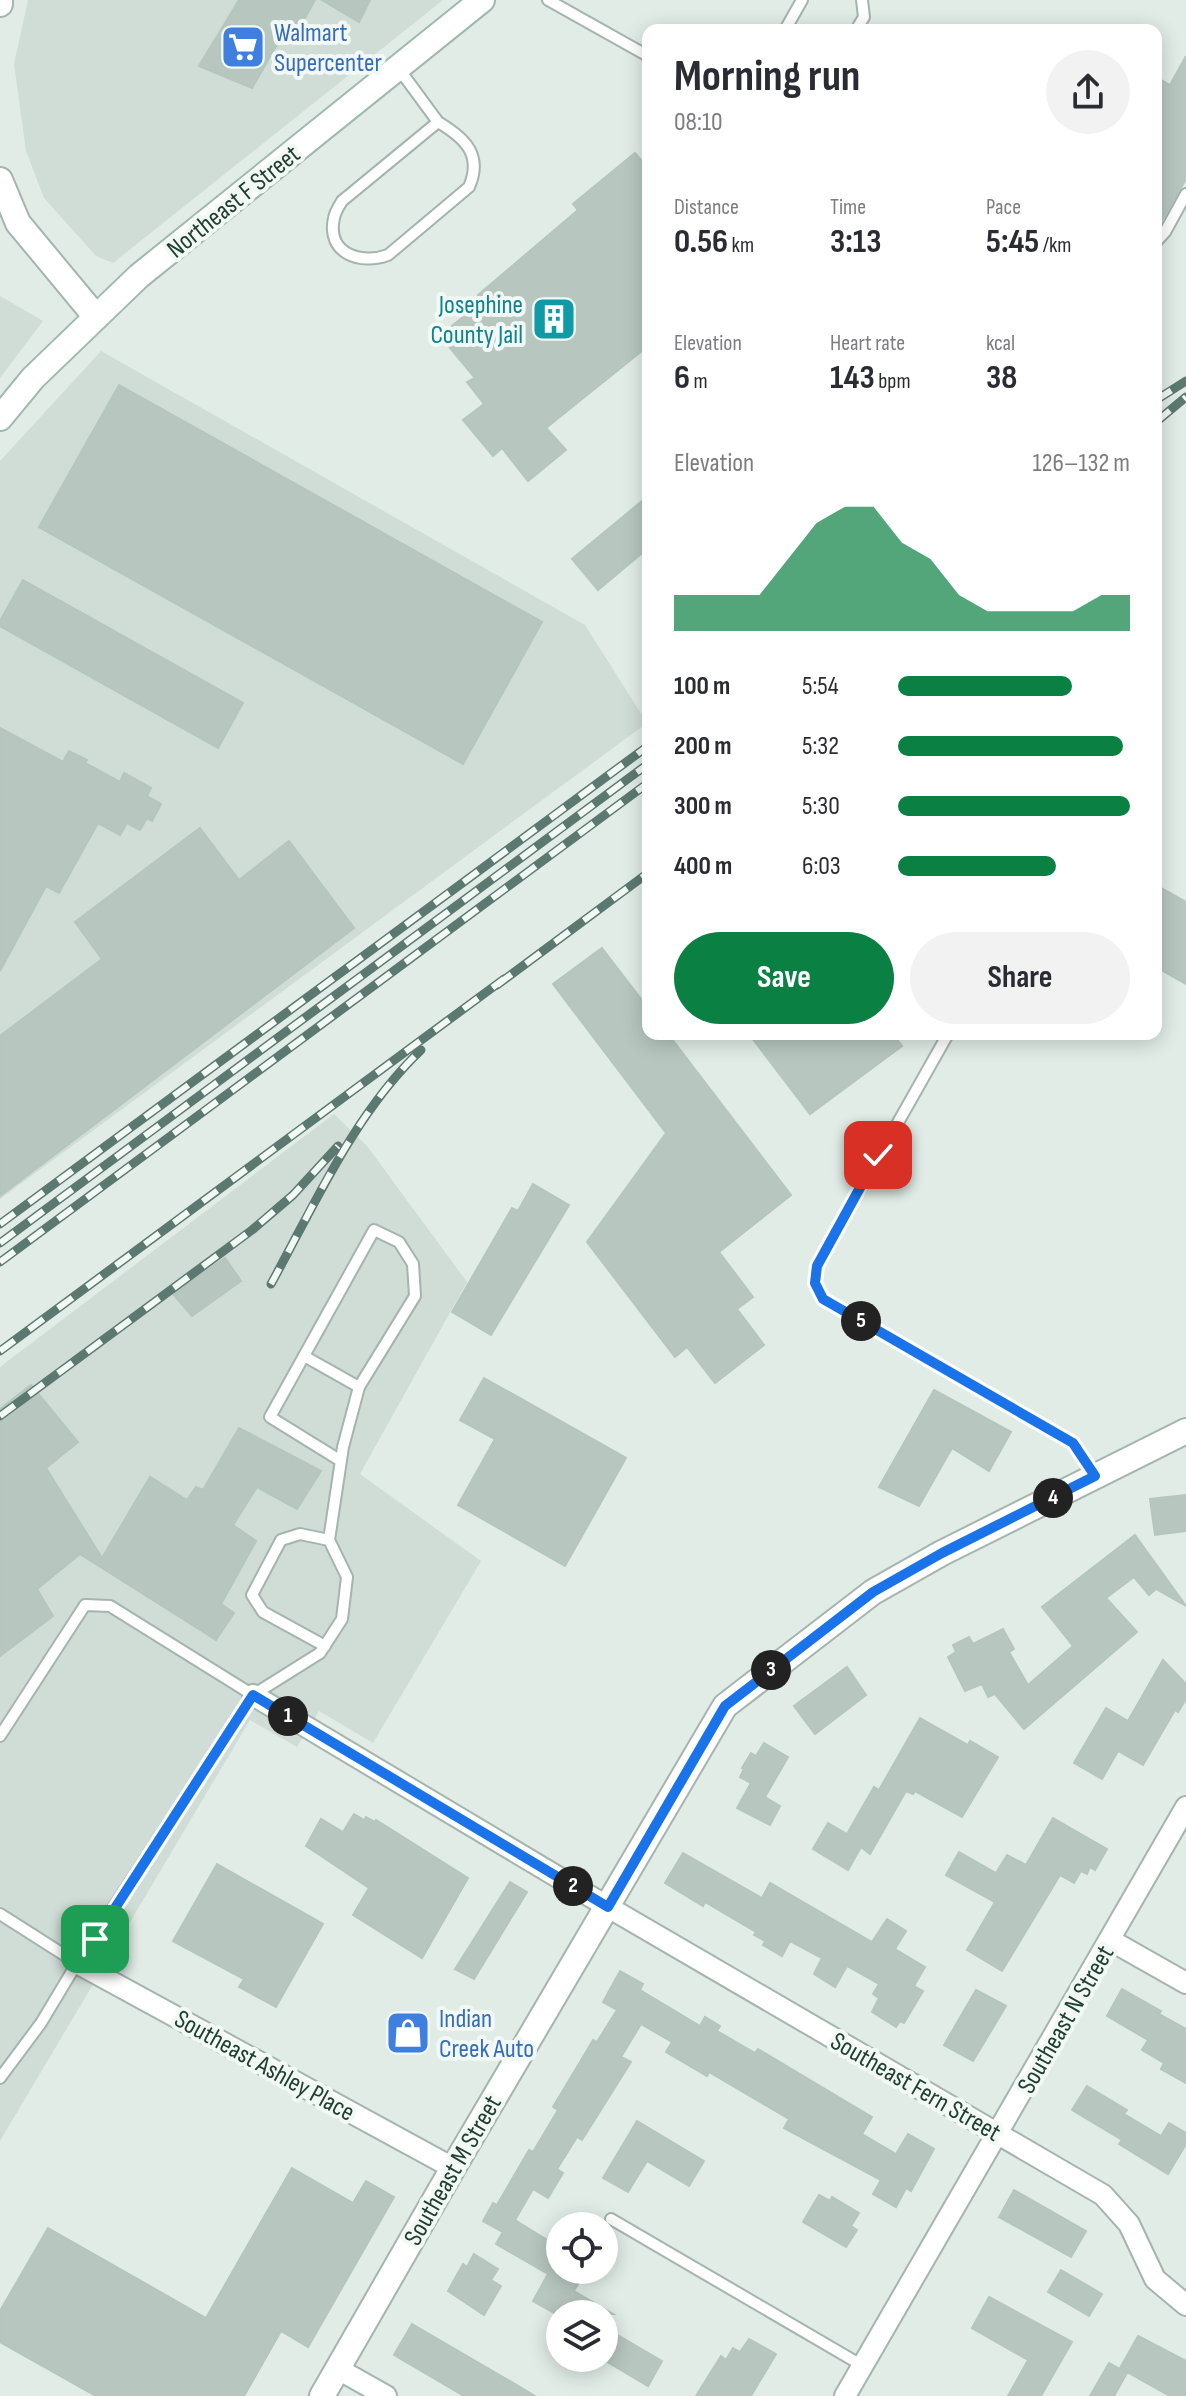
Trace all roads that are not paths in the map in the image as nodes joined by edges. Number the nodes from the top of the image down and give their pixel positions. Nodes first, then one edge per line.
1 (482, 0) edge
2 (548, 0) edge
3 (802, 0) edge
4 (862, 0) edge
5 (788, 24) edge
6 (860, 24) edge
7 (642, 53) edge
8 (398, 68) junction
9 (438, 122) junction
10 (0, 180) edge
11 (1186, 194) edge
12 (1162, 235) edge
13 (96, 317) junction
14 (0, 418) edge
15 (945, 1040) edge
16 (304, 1356) junction
17 (359, 1387) junction
18 (1186, 1431) edge
19 (341, 1461) junction
20 (1095, 1476) junction
21 (329, 1540) junction
22 (325, 1646) junction
23 (253, 1695) junction
24 (0, 1736) edge
25 (1186, 1807) edge
26 (608, 1907) junction
27 (0, 1914) edge
28 (1110, 1940) junction
29 (77, 1963) junction
30 (1186, 1983) edge
31 (0, 2078) edge
32 (998, 2134) junction
33 (453, 2168) junction
34 (618, 2223) edge
35 (1186, 2305) edge
36 (863, 2366) junction
37 (338, 2369) junction
38 (322, 2396) edge
39 (386, 2396) edge
40 (845, 2396) edge

1 - 8 street, Northeast F Street
2 - 7 lane
3 - 5 lane
4 - 6 lane
8 - 9 lane
8 - 13 street, Northeast F Street
9 - 9 lane
10 - 13 street
11 - 12 lane
13 - 14 street, Northeast F Street
15 - 20 lane
16 - 17 lane
16 - 17 lane
16 - 19 lane
17 - 19 lane
18 - 20 street, Southeast M Street
19 - 21 lane
20 - 26 street, Southeast M Street
21 - 22 lane
21 - 22 lane
22 - 23 lane
23 - 24 lane
23 - 26 street, Southeast Fern Street
23 - 29 lane
25 - 28 street, Southeast N Street
26 - 32 street, Southeast Fern Street
26 - 33 street, Southeast M Street
27 - 29 lane
28 - 30 street
28 - 32 street, Southeast N Street
29 - 31 lane
29 - 33 street, Southeast Ashley Place
32 - 35 street, Southeast Fern Street
32 - 36 street, Southeast N Street
33 - 37 street, Southeast M Street
34 - 36 lane
36 - 40 street, Southeast N Street
37 - 38 street, Southeast M Street
37 - 39 street

